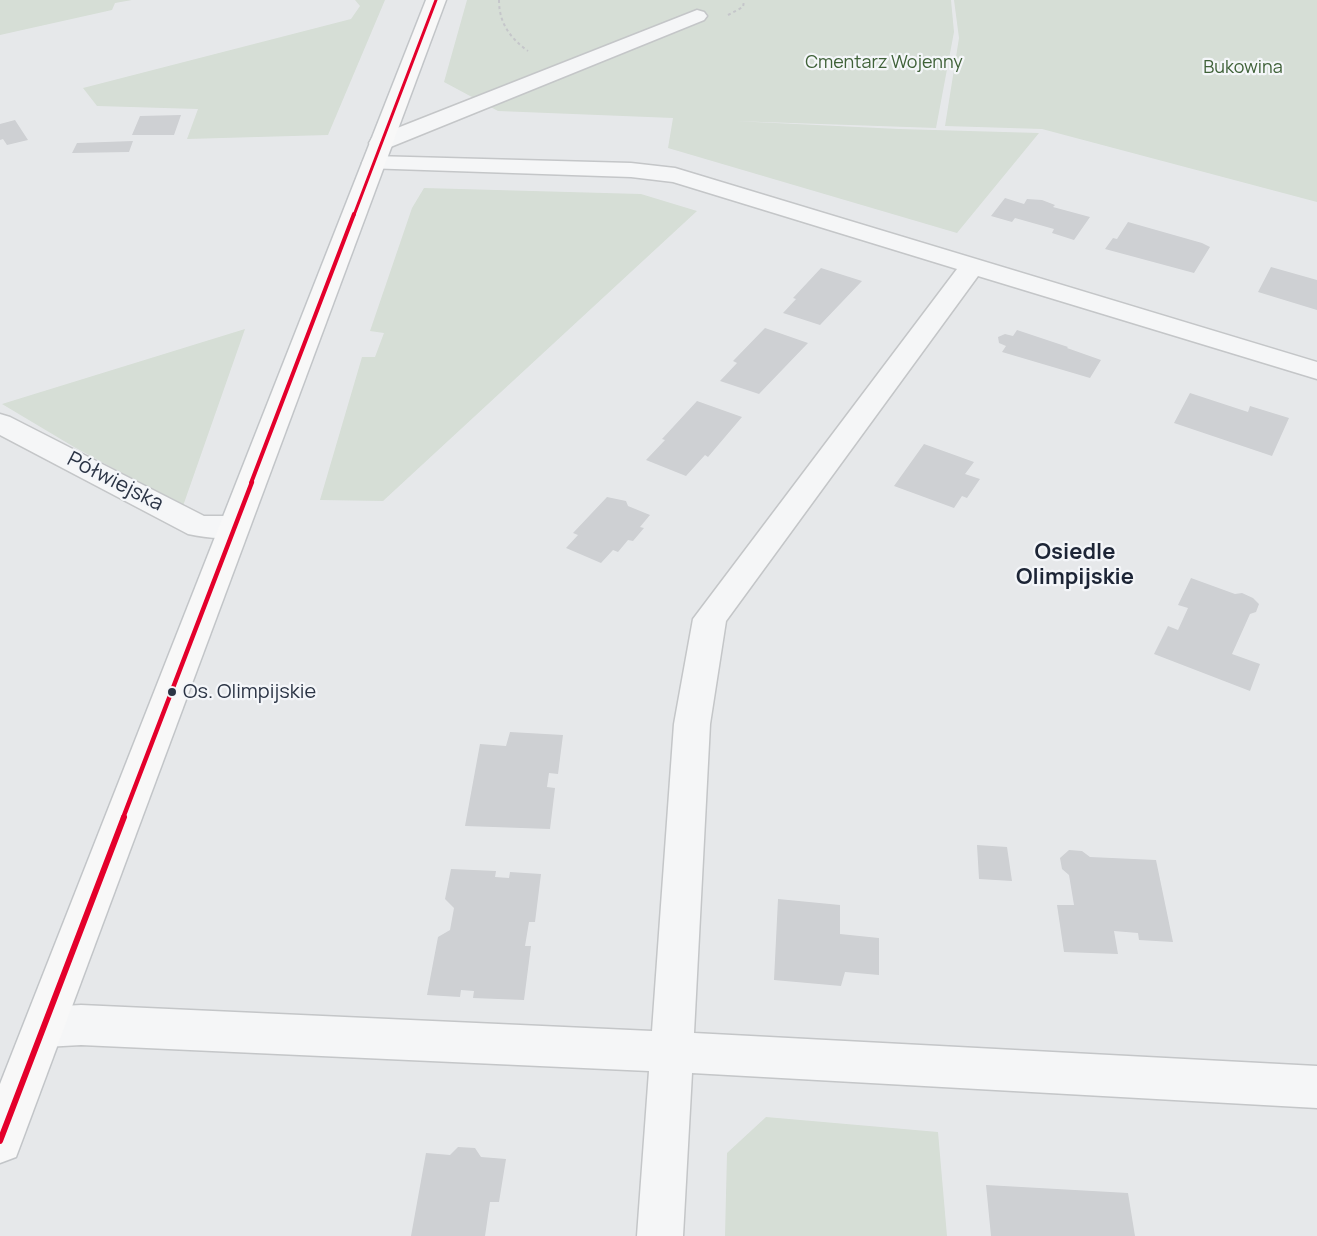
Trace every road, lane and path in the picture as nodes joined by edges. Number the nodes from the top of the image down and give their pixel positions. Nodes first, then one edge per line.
1 (436, 0) edge
2 (499, 0) edge
3 (697, 16) dead end
4 (563, 70) junction
5 (377, 153) junction
6 (972, 267) junction
7 (1317, 371) edge
8 (0, 423) edge
9 (233, 527) junction
10 (45, 1027) junction
11 (670, 1052) junction
12 (1317, 1086) edge
13 (3, 1123) edge
14 (660, 1236) edge

1 - 5 main road
2 - 4 path
3 - 4 street
4 - 5 street
5 - 6 street
5 - 9 main road
6 - 7 street
6 - 11 street
8 - 9 street, Półwiejska
9 - 10 main road
10 - 11 street
10 - 13 main road
11 - 12 street
11 - 14 street

